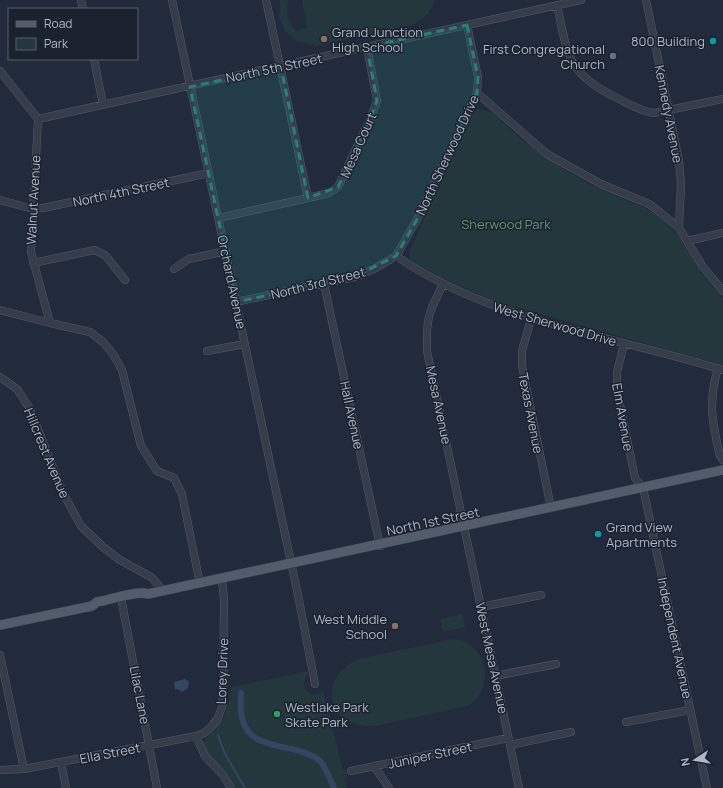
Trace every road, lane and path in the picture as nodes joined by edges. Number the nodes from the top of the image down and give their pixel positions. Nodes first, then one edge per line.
1 (172, 0) edge
2 (266, 0) edge
3 (581, 0) edge
4 (646, 0) edge
5 (557, 6) junction
6 (467, 25) junction
7 (367, 48) junction
8 (94, 60) edge
9 (281, 67) junction
10 (0, 71) edge
11 (190, 86) junction
12 (477, 93) junction
13 (723, 99) edge
14 (103, 105) junction
15 (668, 110) junction
16 (38, 119) junction
17 (209, 173) junction
18 (308, 198) junction
19 (0, 200) edge
20 (33, 209) junction
21 (219, 218) junction
22 (679, 228) junction
23 (723, 233) edge
24 (687, 241) junction
25 (226, 251) junction
26 (396, 256) junction
27 (33, 263) junction
28 (174, 268) dead end
29 (125, 280) dead end
30 (324, 284) junction
31 (443, 285) junction
32 (723, 291) edge
33 (236, 302) junction
34 (0, 310) edge
35 (531, 318) junction
36 (50, 323) junction
37 (245, 344) junction
38 (624, 344) junction
39 (207, 352) dead end
40 (720, 369) edge
41 (0, 377) edge
42 (723, 460) edge
43 (723, 470) edge
44 (643, 488) junction
45 (551, 508) junction
46 (465, 527) junction
47 (380, 546) junction
48 (292, 565) junction
49 (222, 580) junction
50 (200, 584) junction
51 (164, 591) junction
52 (148, 594) junction
53 (541, 595) dead end
54 (122, 603) junction
55 (92, 606) junction
56 (481, 607) junction
57 (0, 625) edge
58 (0, 655) edge
59 (556, 664) dead end
60 (495, 676) junction
61 (315, 684) dead end
62 (690, 710) junction
63 (626, 722) dead end
64 (571, 732) dead end
65 (196, 736) junction
66 (509, 742) junction
67 (149, 745) junction
68 (61, 762) junction
69 (374, 766) junction
70 (24, 769) junction
71 (0, 770) edge
72 (351, 770) dead end
73 (66, 788) edge
74 (158, 788) edge
75 (231, 788) edge
76 (389, 788) edge
77 (519, 788) edge
78 (706, 788) edge

1 - 11 street, Orchard Avenue
2 - 9 street
3 - 5 street, North 5th Street
4 - 15 street, Kennedy Avenue
5 - 6 street, North 5th Street
5 - 15 street
6 - 7 street, North 5th Street
6 - 12 street, North Sherwood Drive
7 - 9 street, North 5th Street
7 - 18 street, Mesa Court
8 - 14 street
9 - 11 street, North 5th Street
9 - 18 street
10 - 16 street
11 - 14 street, North 5th Street
11 - 17 street, Orchard Avenue
12 - 22 street
12 - 26 street, North Sherwood Drive
13 - 15 street
14 - 16 street, North 5th Street
15 - 22 street, Kennedy Avenue
16 - 20 street, Walnut Avenue
17 - 20 street, North 4th Street
17 - 21 street, Orchard Avenue
18 - 21 street
19 - 20 street
20 - 27 street, Walnut Avenue
21 - 25 street, Orchard Avenue
22 - 24 street
23 - 24 street
24 - 32 street
25 - 28 street
25 - 33 street, Orchard Avenue
26 - 30 street, North 3rd Street
26 - 31 street, West Sherwood Drive
27 - 29 street
27 - 36 street, Walnut Avenue
30 - 33 street, North 3rd Street
30 - 47 street, Hall Avenue
31 - 35 street, West Sherwood Drive
31 - 46 street, Mesa Avenue
33 - 37 street, Orchard Avenue
34 - 36 street
35 - 38 street, West Sherwood Drive
35 - 45 street, Texas Avenue
36 - 50 street
37 - 39 street
37 - 48 street, Orchard Avenue
38 - 40 street, West Sherwood Drive
38 - 44 street, Elm Avenue
40 - 42 street
41 - 51 street, Hillcrest Avenue
43 - 44 main road, North 1st Street
44 - 45 main road, North 1st Street
44 - 62 street, Independent Avenue
45 - 46 main road, North 1st Street
46 - 47 main road, North 1st Street
46 - 56 street, West Mesa Avenue
47 - 48 main road, North 1st Street
48 - 49 main road, North 1st Street
48 - 61 street, Orchard Avenue
49 - 50 main road, North 1st Street
49 - 65 street, Lorey Drive
50 - 51 main road, North 1st Street
51 - 52 main road, North 1st Street
52 - 54 main road, North 1st Street
52 - 55 main road, North 1st Street
53 - 56 street
54 - 55 main road, North 1st Street
54 - 67 street, Lilac Lane
55 - 57 main road, North 1st Street
56 - 60 street, West Mesa Avenue
58 - 70 street
59 - 60 street
60 - 66 street, West Mesa Avenue
62 - 63 street
62 - 78 street, Independent Avenue
64 - 66 street, Juniper Street
65 - 67 street, Ella Street
65 - 75 street
66 - 69 street, Juniper Street
66 - 77 street, West Mesa Avenue
67 - 68 street, Ella Street
67 - 74 street, Lilac Lane
68 - 70 street, Ella Street
68 - 73 street
69 - 72 street, Juniper Street
69 - 76 street
70 - 71 street, Ella Street

